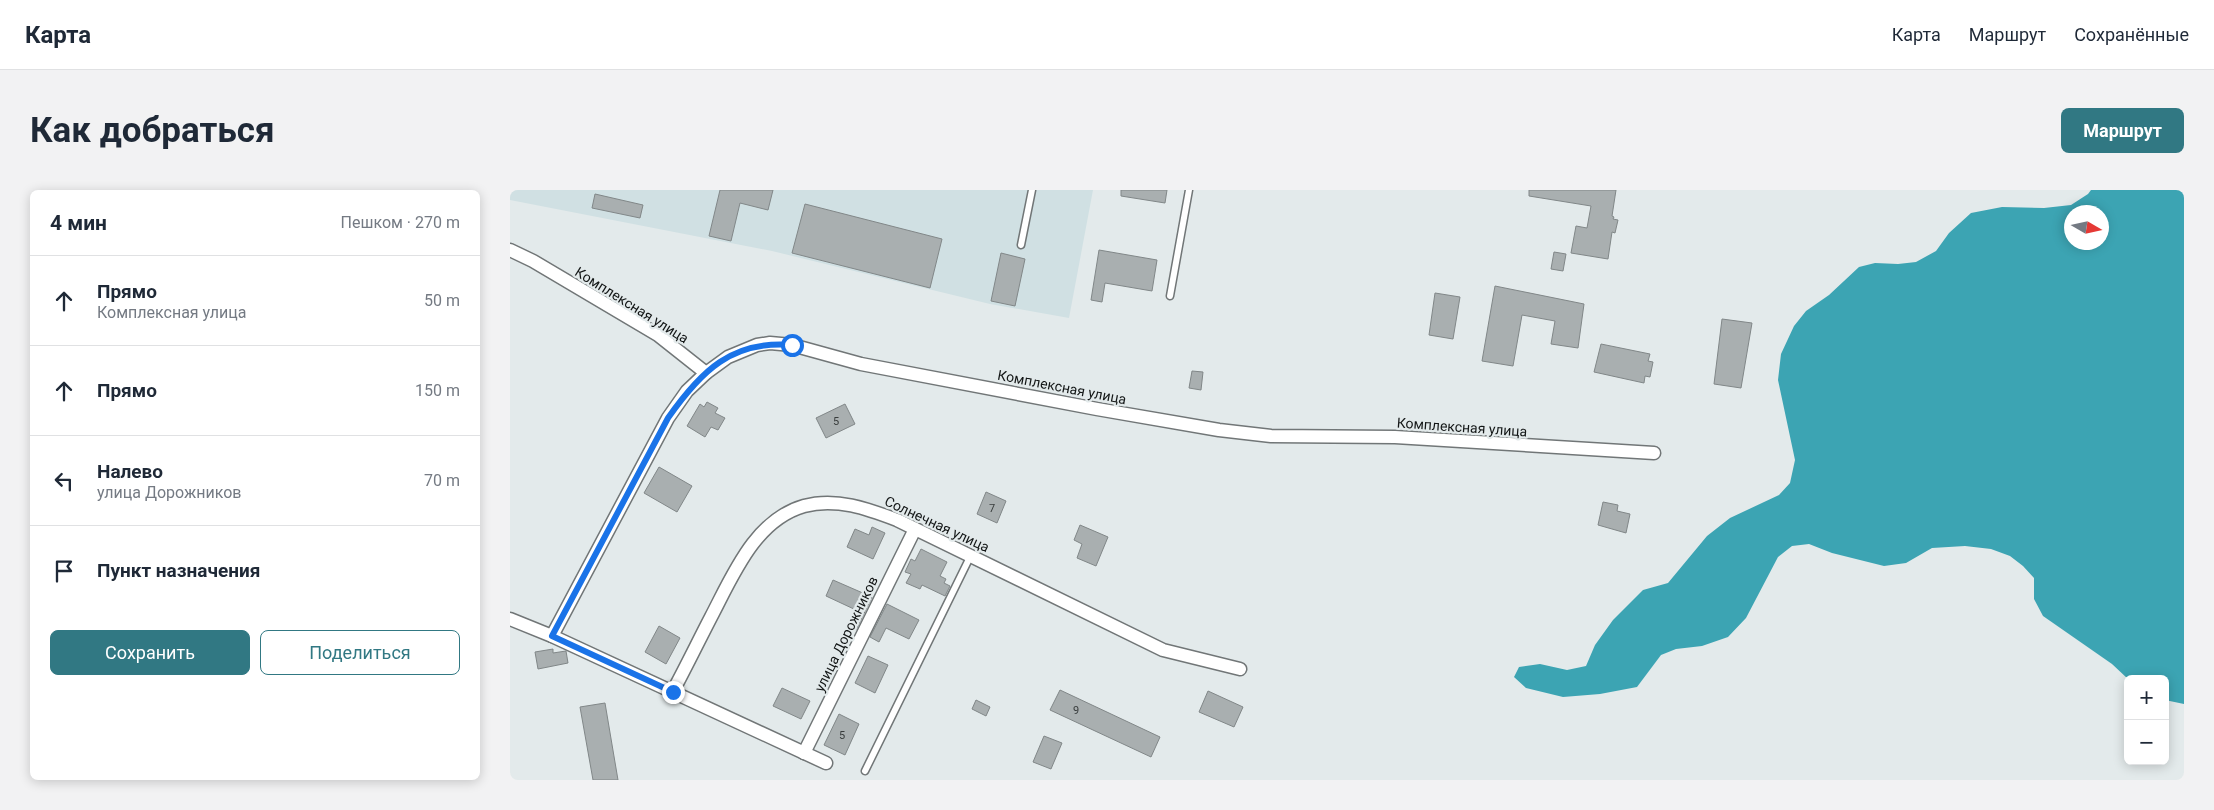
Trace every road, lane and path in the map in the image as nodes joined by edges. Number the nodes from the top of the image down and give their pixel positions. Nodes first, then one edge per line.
1 (1032, 190) edge
2 (1189, 190) edge
3 (1021, 245) dead end
4 (510, 250) edge
5 (1170, 296) dead end
6 (706, 373) junction
7 (1654, 453) dead end
8 (915, 528) junction
9 (971, 555) junction
10 (510, 619) edge
11 (552, 636) junction
12 (1240, 669) dead end
13 (673, 692) junction
14 (804, 753) junction
15 (826, 763) dead end
16 (864, 771) dead end

1 - 3 lane
2 - 5 lane
4 - 6 street, Комплексная улица
6 - 7 street, Комплексная улица
6 - 11 street
8 - 9 street, Солнечная улица
8 - 13 street, Солнечная улица
8 - 14 street, улица Дорожников
9 - 12 street, Солнечная улица
9 - 16 lane
10 - 11 street
11 - 13 street
13 - 14 street
14 - 15 street

